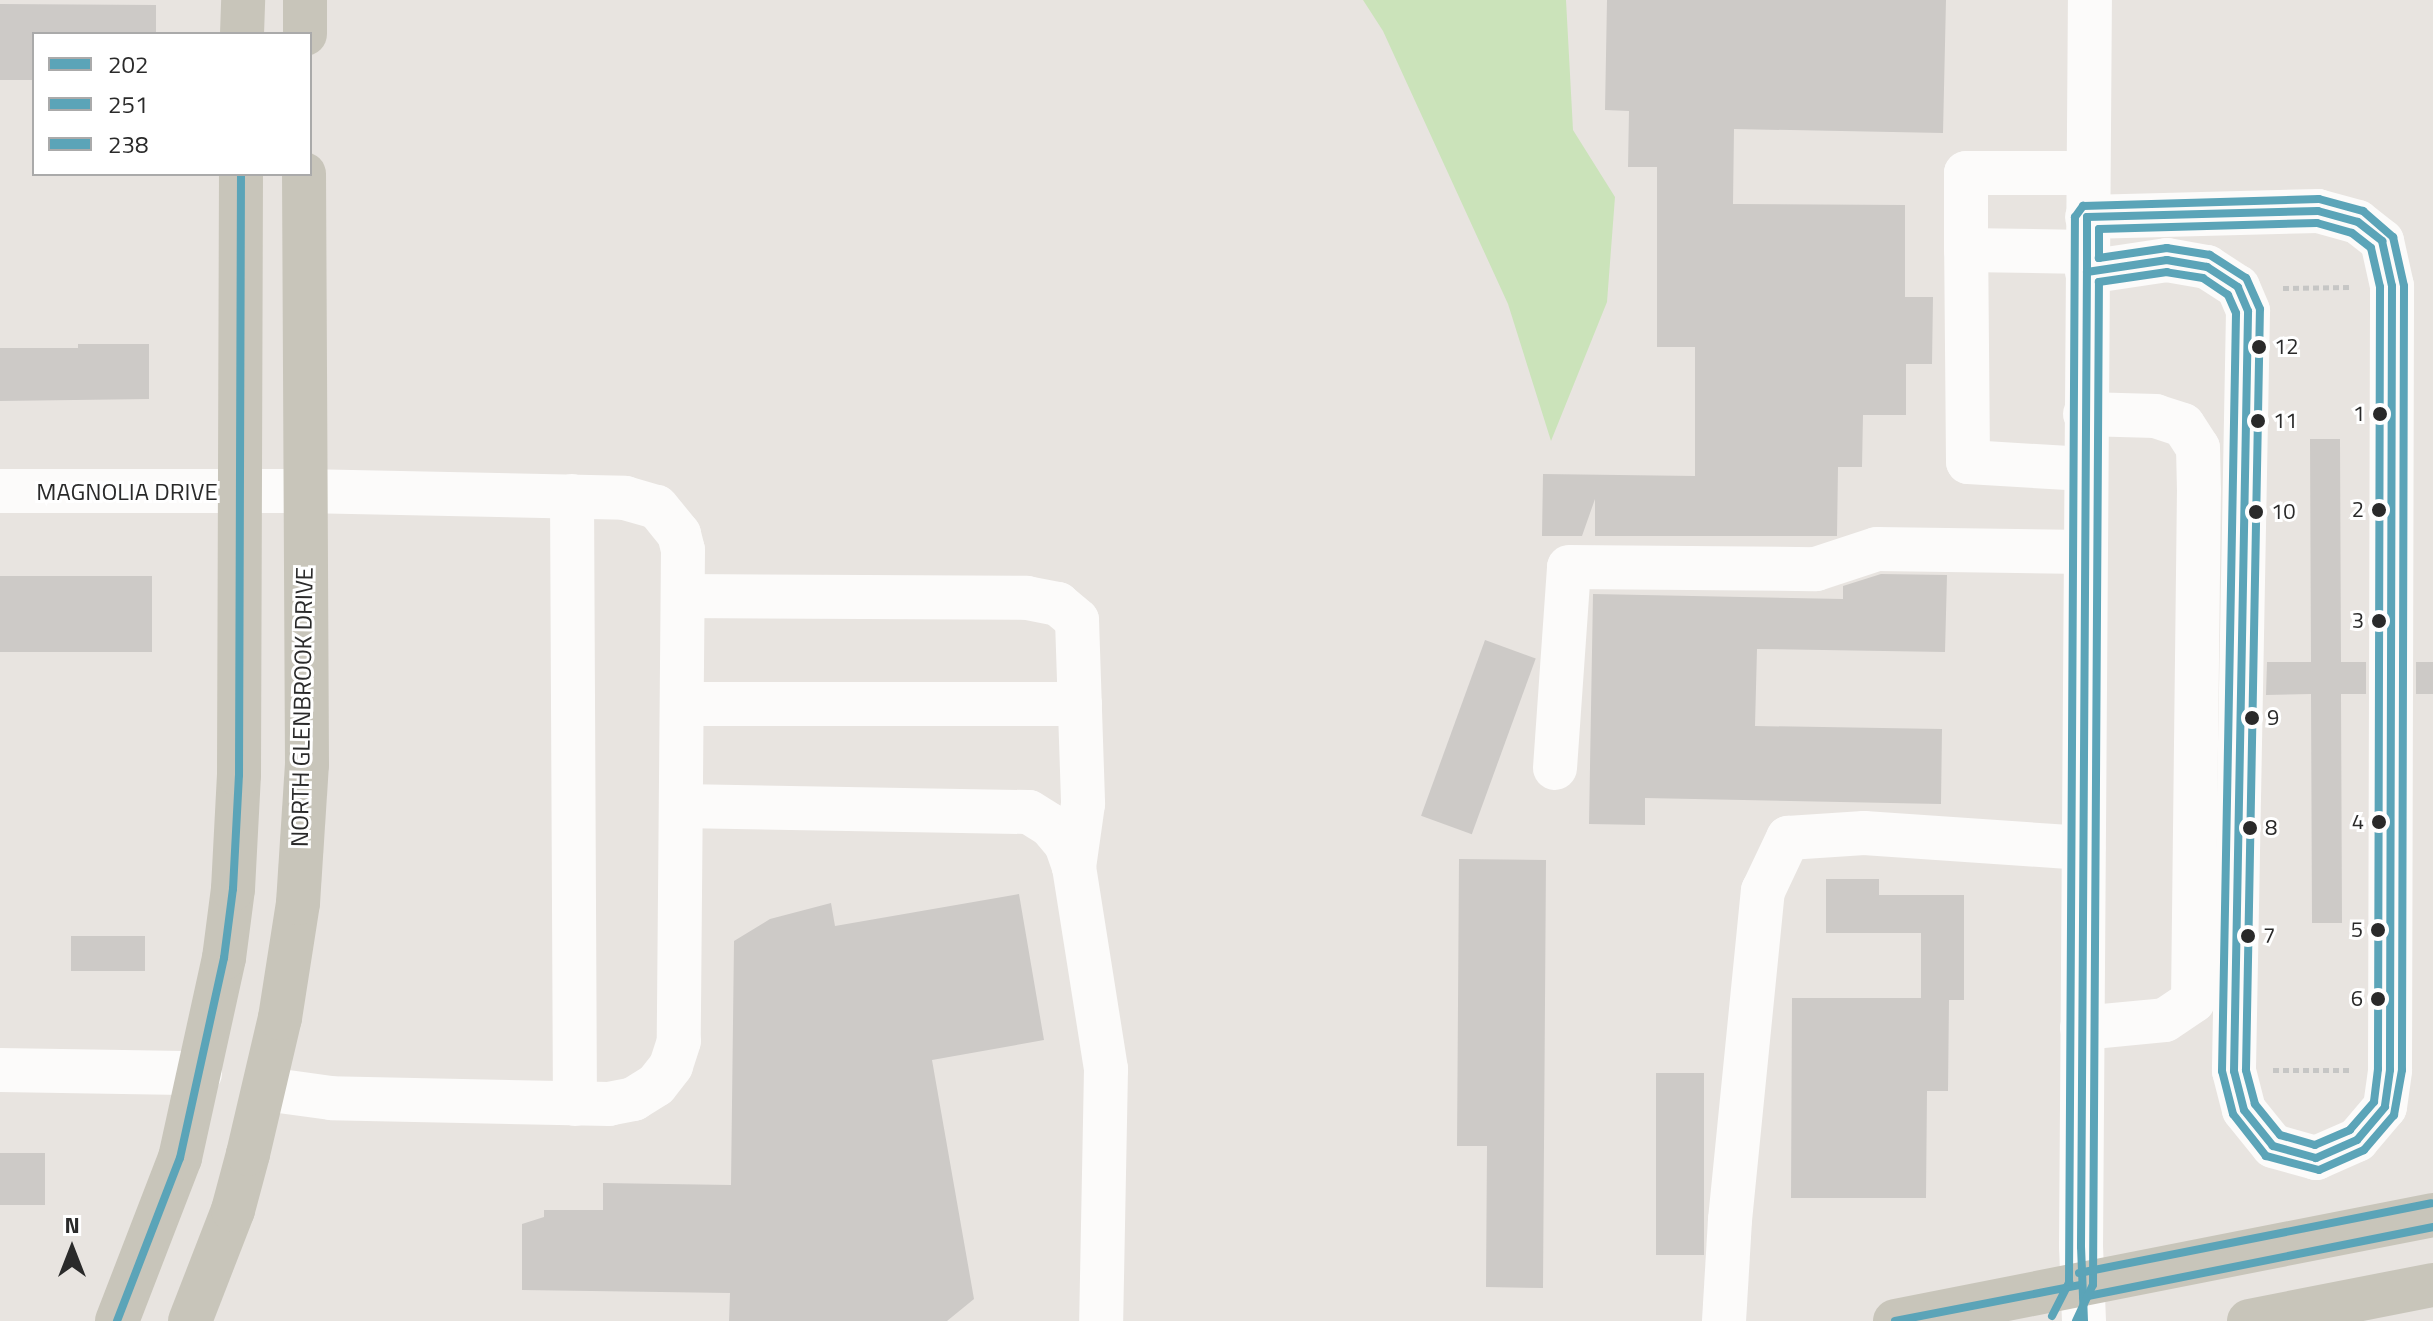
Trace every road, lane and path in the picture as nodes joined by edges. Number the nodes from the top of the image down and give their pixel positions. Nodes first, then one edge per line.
1 (243, 0) edge
2 (305, 0) edge
3 (2090, 0) edge
4 (242, 32) edge
5 (305, 32) edge
6 (2088, 173) junction
7 (241, 176) edge
8 (304, 176) edge
9 (2275, 212) junction
10 (2087, 247) junction
11 (1966, 250) junction
12 (2256, 287) junction
13 (2360, 287) dead end
14 (2085, 414) junction
15 (2085, 469) junction
16 (0, 491) edge
17 (303, 491) junction
18 (239, 492) junction
19 (572, 496) junction
20 (2084, 552) junction
21 (683, 596) junction
22 (682, 704) junction
23 (1080, 704) junction
24 (1555, 768) dead end
25 (681, 806) junction
26 (2083, 848) junction
27 (1074, 867) junction
28 (2082, 1028) junction
29 (0, 1070) edge
30 (2268, 1070) dead end
31 (2357, 1070) dead end
32 (200, 1073) junction
33 (265, 1089) junction
34 (575, 1104) junction
35 (2433, 1215) edge
36 (2433, 1285) edge
37 (2076, 1309) edge
38 (2287, 1318) edge
39 (117, 1321) edge
40 (190, 1321) edge
41 (1101, 1321) edge
42 (1724, 1321) edge
43 (1895, 1321) edge

1 - 4 main road
2 - 5 main road
3 - 6 street
6 - 10 street
6 - 11 street
7 - 18 main road
8 - 17 main road, NORTH GLENBROOK DRIVE
9 - 10 street
9 - 12 street
9 - 12 street
10 - 11 street
10 - 12 street
10 - 14 street
11 - 15 street
12 - 13 path
14 - 15 street
14 - 28 street
15 - 20 street
16 - 18 street, MAGNOLIA DRIVE
17 - 18 street, MAGNOLIA DRIVE
17 - 19 street, MAGNOLIA DRIVE
17 - 33 main road, NORTH GLENBROOK DRIVE
18 - 32 main road
19 - 21 street, MAGNOLIA DRIVE
19 - 34 street
20 - 24 street
20 - 26 street
21 - 22 street, MAGNOLIA DRIVE
21 - 23 street
22 - 23 street
22 - 25 street, MAGNOLIA DRIVE
23 - 27 street
25 - 27 street
25 - 34 street, MAGNOLIA DRIVE
26 - 28 street
26 - 42 street
27 - 41 street
28 - 37 street
29 - 32 street
30 - 31 path
32 - 39 main road
33 - 34 street, MAGNOLIA DRIVE
33 - 40 main road, NORTH GLENBROOK DRIVE
35 - 37 main road
36 - 38 main road
37 - 43 main road

